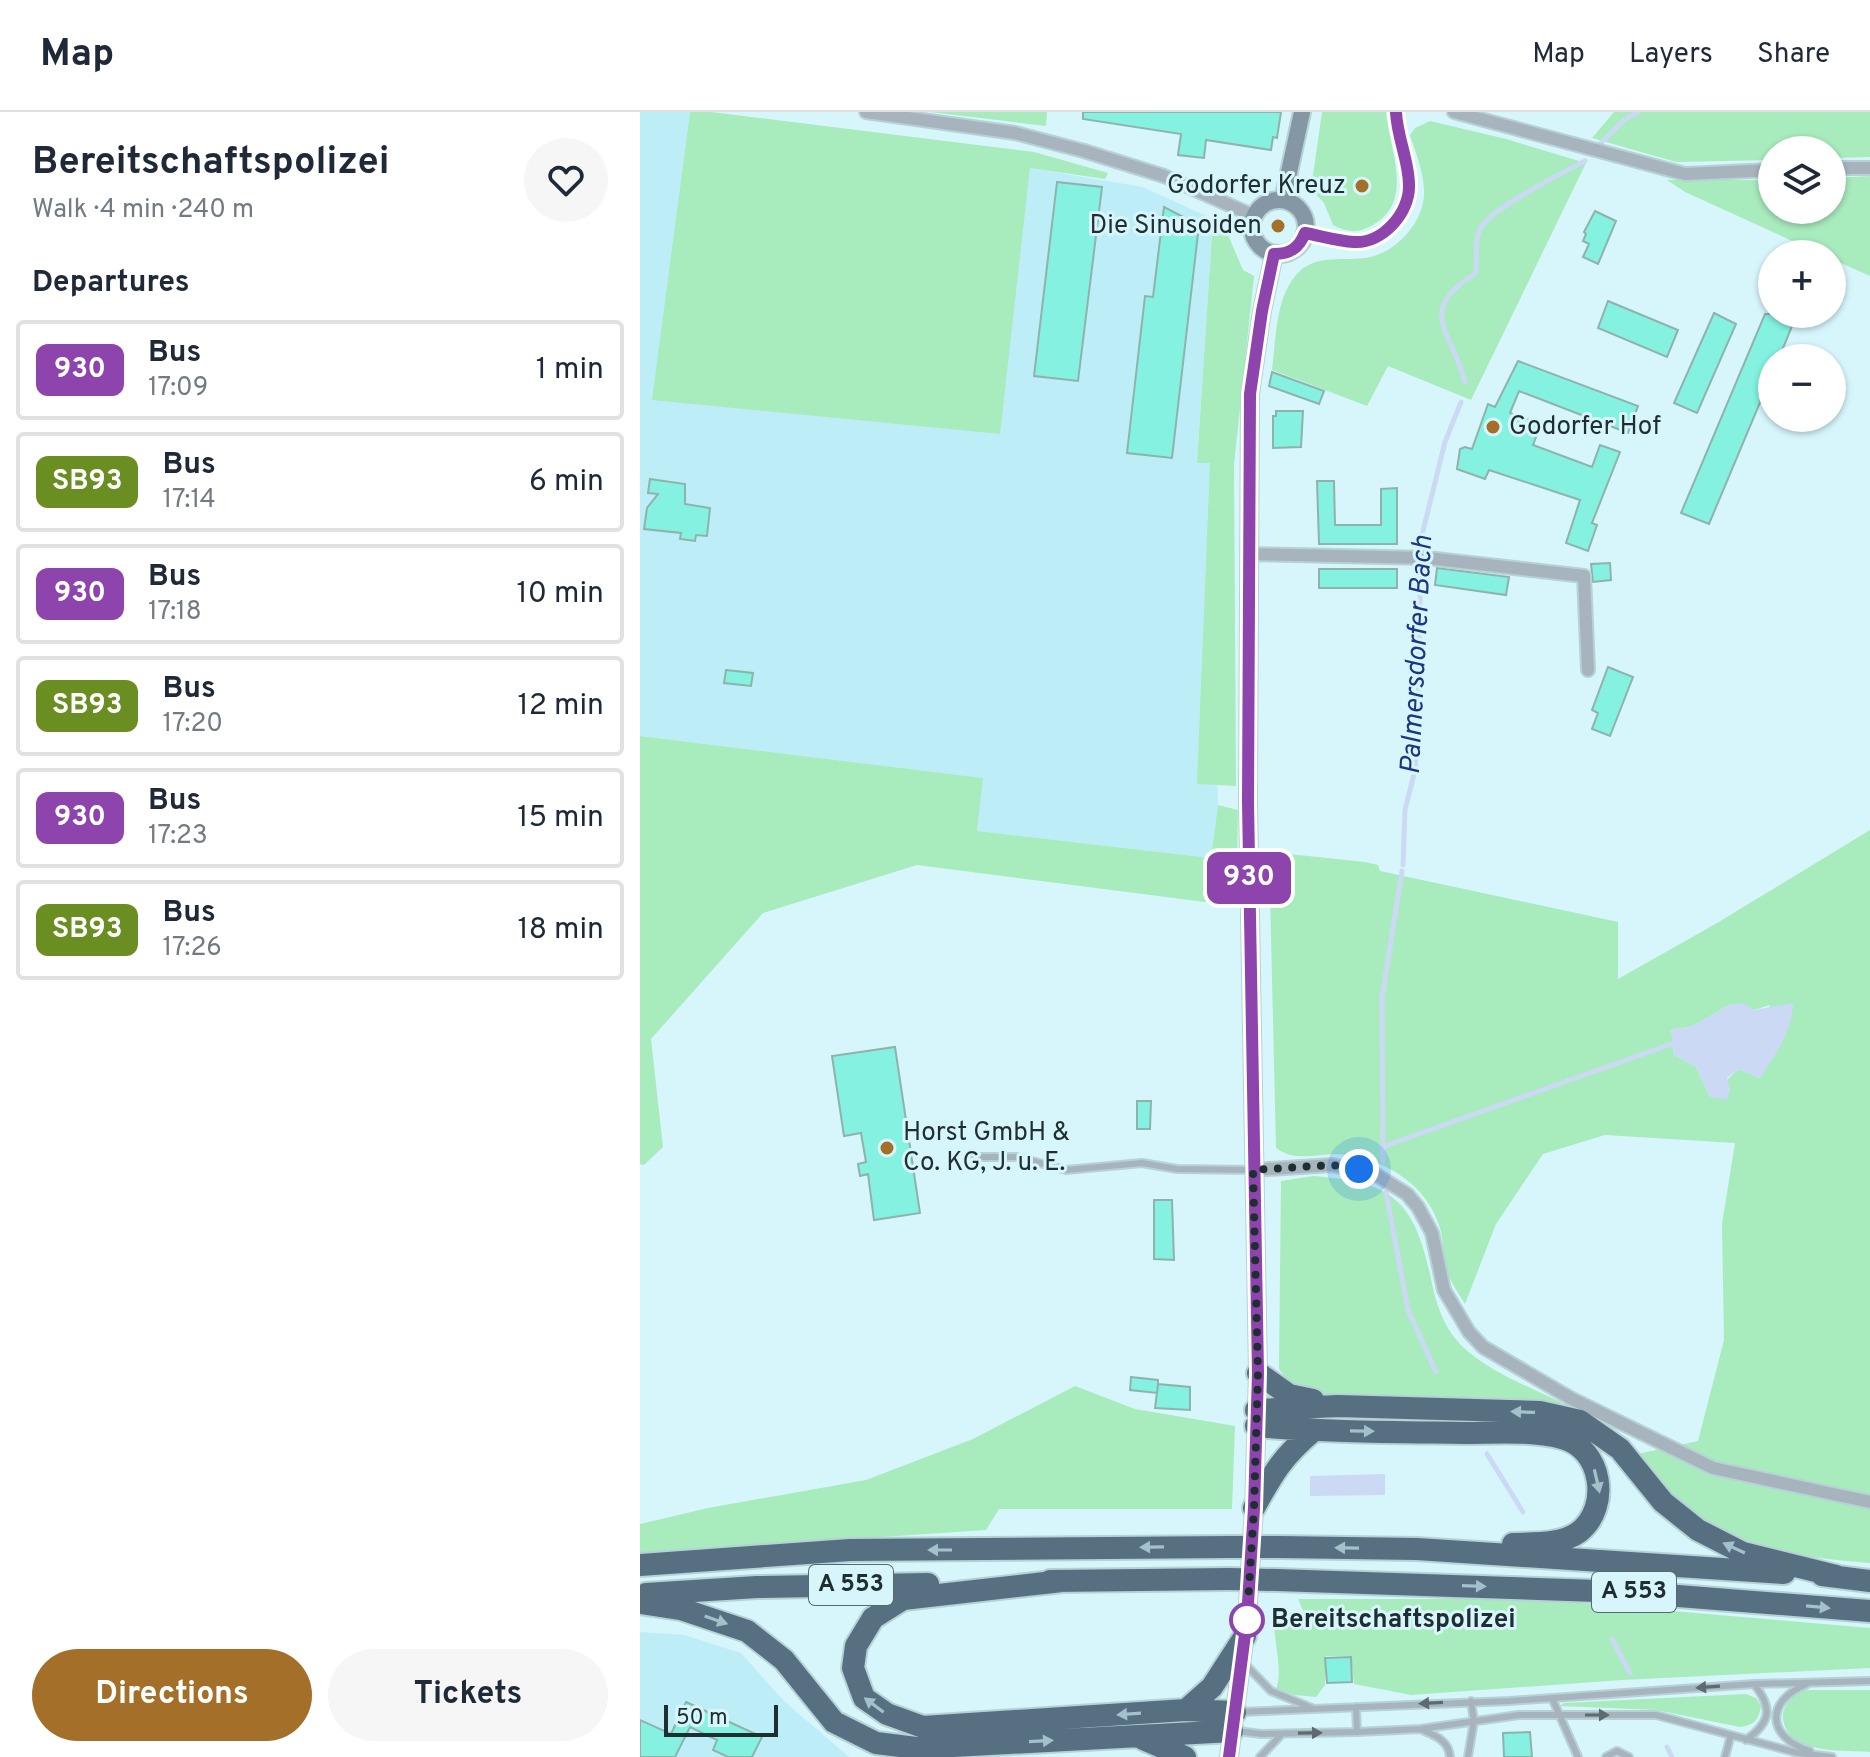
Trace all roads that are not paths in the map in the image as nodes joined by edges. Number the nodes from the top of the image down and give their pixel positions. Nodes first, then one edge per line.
1 (866, 112) edge
2 (1302, 112) edge
3 (1396, 112) edge
4 (1454, 112) edge
5 (1846, 168) edge
6 (1870, 168) edge
7 (1758, 171) edge
8 (1283, 200) junction
9 (1254, 216) junction
10 (1305, 233) junction
11 (1274, 254) junction
12 (1248, 554) junction
13 (1588, 670) dead end
14 (975, 1157) dead end
15 (1253, 1170) junction
16 (1258, 1373) junction
17 (1338, 1406) junction
18 (1256, 1418) junction
19 (1314, 1430) junction
20 (1870, 1502) edge
21 (1254, 1508) junction
22 (1417, 1549) junction
23 (640, 1565) edge
24 (1836, 1576) junction
25 (1062, 1581) junction
26 (1870, 1581) edge
27 (640, 1595) edge
28 (640, 1603) edge
29 (1870, 1611) edge
30 (1245, 1636) junction
31 (1241, 1661) junction
32 (1870, 1681) edge
33 (1814, 1682) junction
34 (1754, 1684) junction
35 (1552, 1698) junction
36 (1471, 1701) junction
37 (1356, 1707) junction
38 (1315, 1709) junction
39 (1186, 1710) junction
40 (1558, 1715) junction
41 (1474, 1721) junction
42 (1234, 1722) junction
43 (1420, 1729) junction
44 (1357, 1732) junction
45 (1282, 1734) junction
46 (1135, 1735) junction
47 (1731, 1735) junction
48 (1746, 1740) junction
49 (1185, 1757) edge
50 (1229, 1757) edge
51 (1260, 1757) edge
52 (1450, 1757) edge
53 (1468, 1757) edge
54 (1578, 1757) edge
55 (1606, 1757) edge
56 (1629, 1757) edge
57 (1725, 1757) edge
58 (1831, 1757) edge

1 - 9 street
2 - 8 main road
3 - 10 street
4 - 7 street
5 - 6 street
8 - 9 main road
8 - 10 main road
9 - 11 main road
10 - 11 main road
11 - 12 main road
12 - 13 street
12 - 15 main road
14 - 15 lane
15 - 16 main road
15 - 20 street
16 - 17 highway
16 - 18 main road
17 - 18 highway
24 -> 17 highway
18 - 19 highway
18 - 21 main road
19 - 21 highway
19 -> 22 highway
21 - 30 main road
22 -> 23 highway, A 553, bridge
22 - 24 highway, A 553
24 - 26 highway, A 553
25 - 27 highway, A 553
25 -> 29 highway, A 553, bridge
39 -> 25 highway
28 -> 46 highway
30 - 31 main road
30 - 39 highway
31 - 38 lane
31 - 42 main road
32 - 33 lane
33 - 34 lane
33 - 58 lane
34 -> 35 lane
34 - 48 lane
35 - 36 lane
35 - 40 lane
36 -> 37 lane
36 - 41 lane
37 - 38 lane
37 - 44 lane
38 - 42 lane
39 - 42 highway
40 - 41 lane
40 -> 47 lane
40 - 54 lane
41 - 43 lane
41 - 53 lane
42 - 45 lane
42 - 46 highway
42 - 50 main road
43 - 44 lane
43 - 52 lane
45 -> 44 lane
45 - 51 lane
46 - 49 highway
47 - 48 lane
47 - 57 lane
48 - 58 lane
55 - 56 lane

